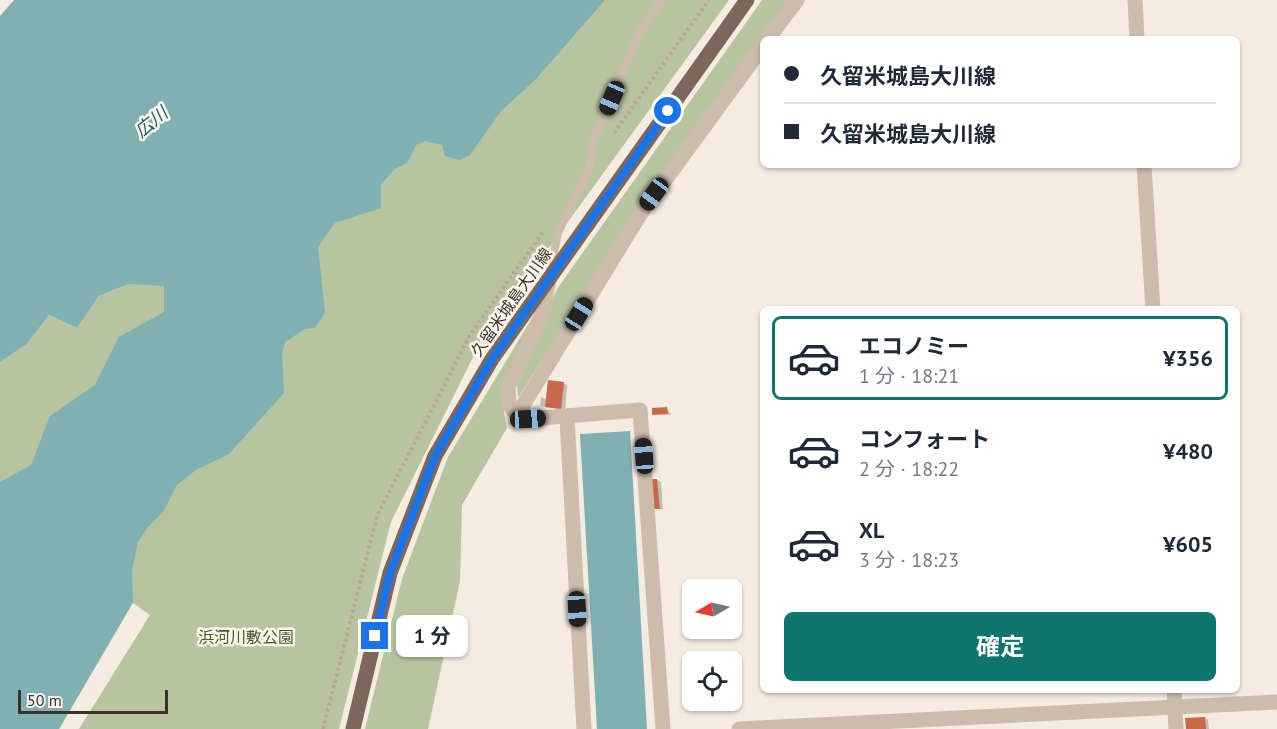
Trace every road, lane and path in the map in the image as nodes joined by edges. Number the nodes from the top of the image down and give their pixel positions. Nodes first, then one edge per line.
1 (662, 0) edge
2 (747, 0) edge
3 (797, 0) edge
4 (1135, 0) edge
5 (770, 36) edge
6 (1137, 36) edge
7 (760, 50) edge
8 (1144, 168) edge
9 (549, 279) junction
10 (1153, 306) edge
11 (517, 415) junction
12 (567, 418) junction
13 (1174, 693) edge
14 (1277, 702) edge
15 (1175, 708) junction
16 (352, 729) edge
17 (584, 729) edge
18 (663, 729) edge
19 (739, 729) edge
20 (1176, 729) edge

1 - 9 lane
2 - 9 main road, 久留米城島大川線
3 - 5 street
4 - 6 street
7 - 11 street
8 - 10 street
9 - 11 street
9 - 16 main road, 久留米城島大川線
11 - 12 street
12 - 17 street
12 - 18 street
13 - 15 street
14 - 15 street
15 - 19 street
15 - 20 street

